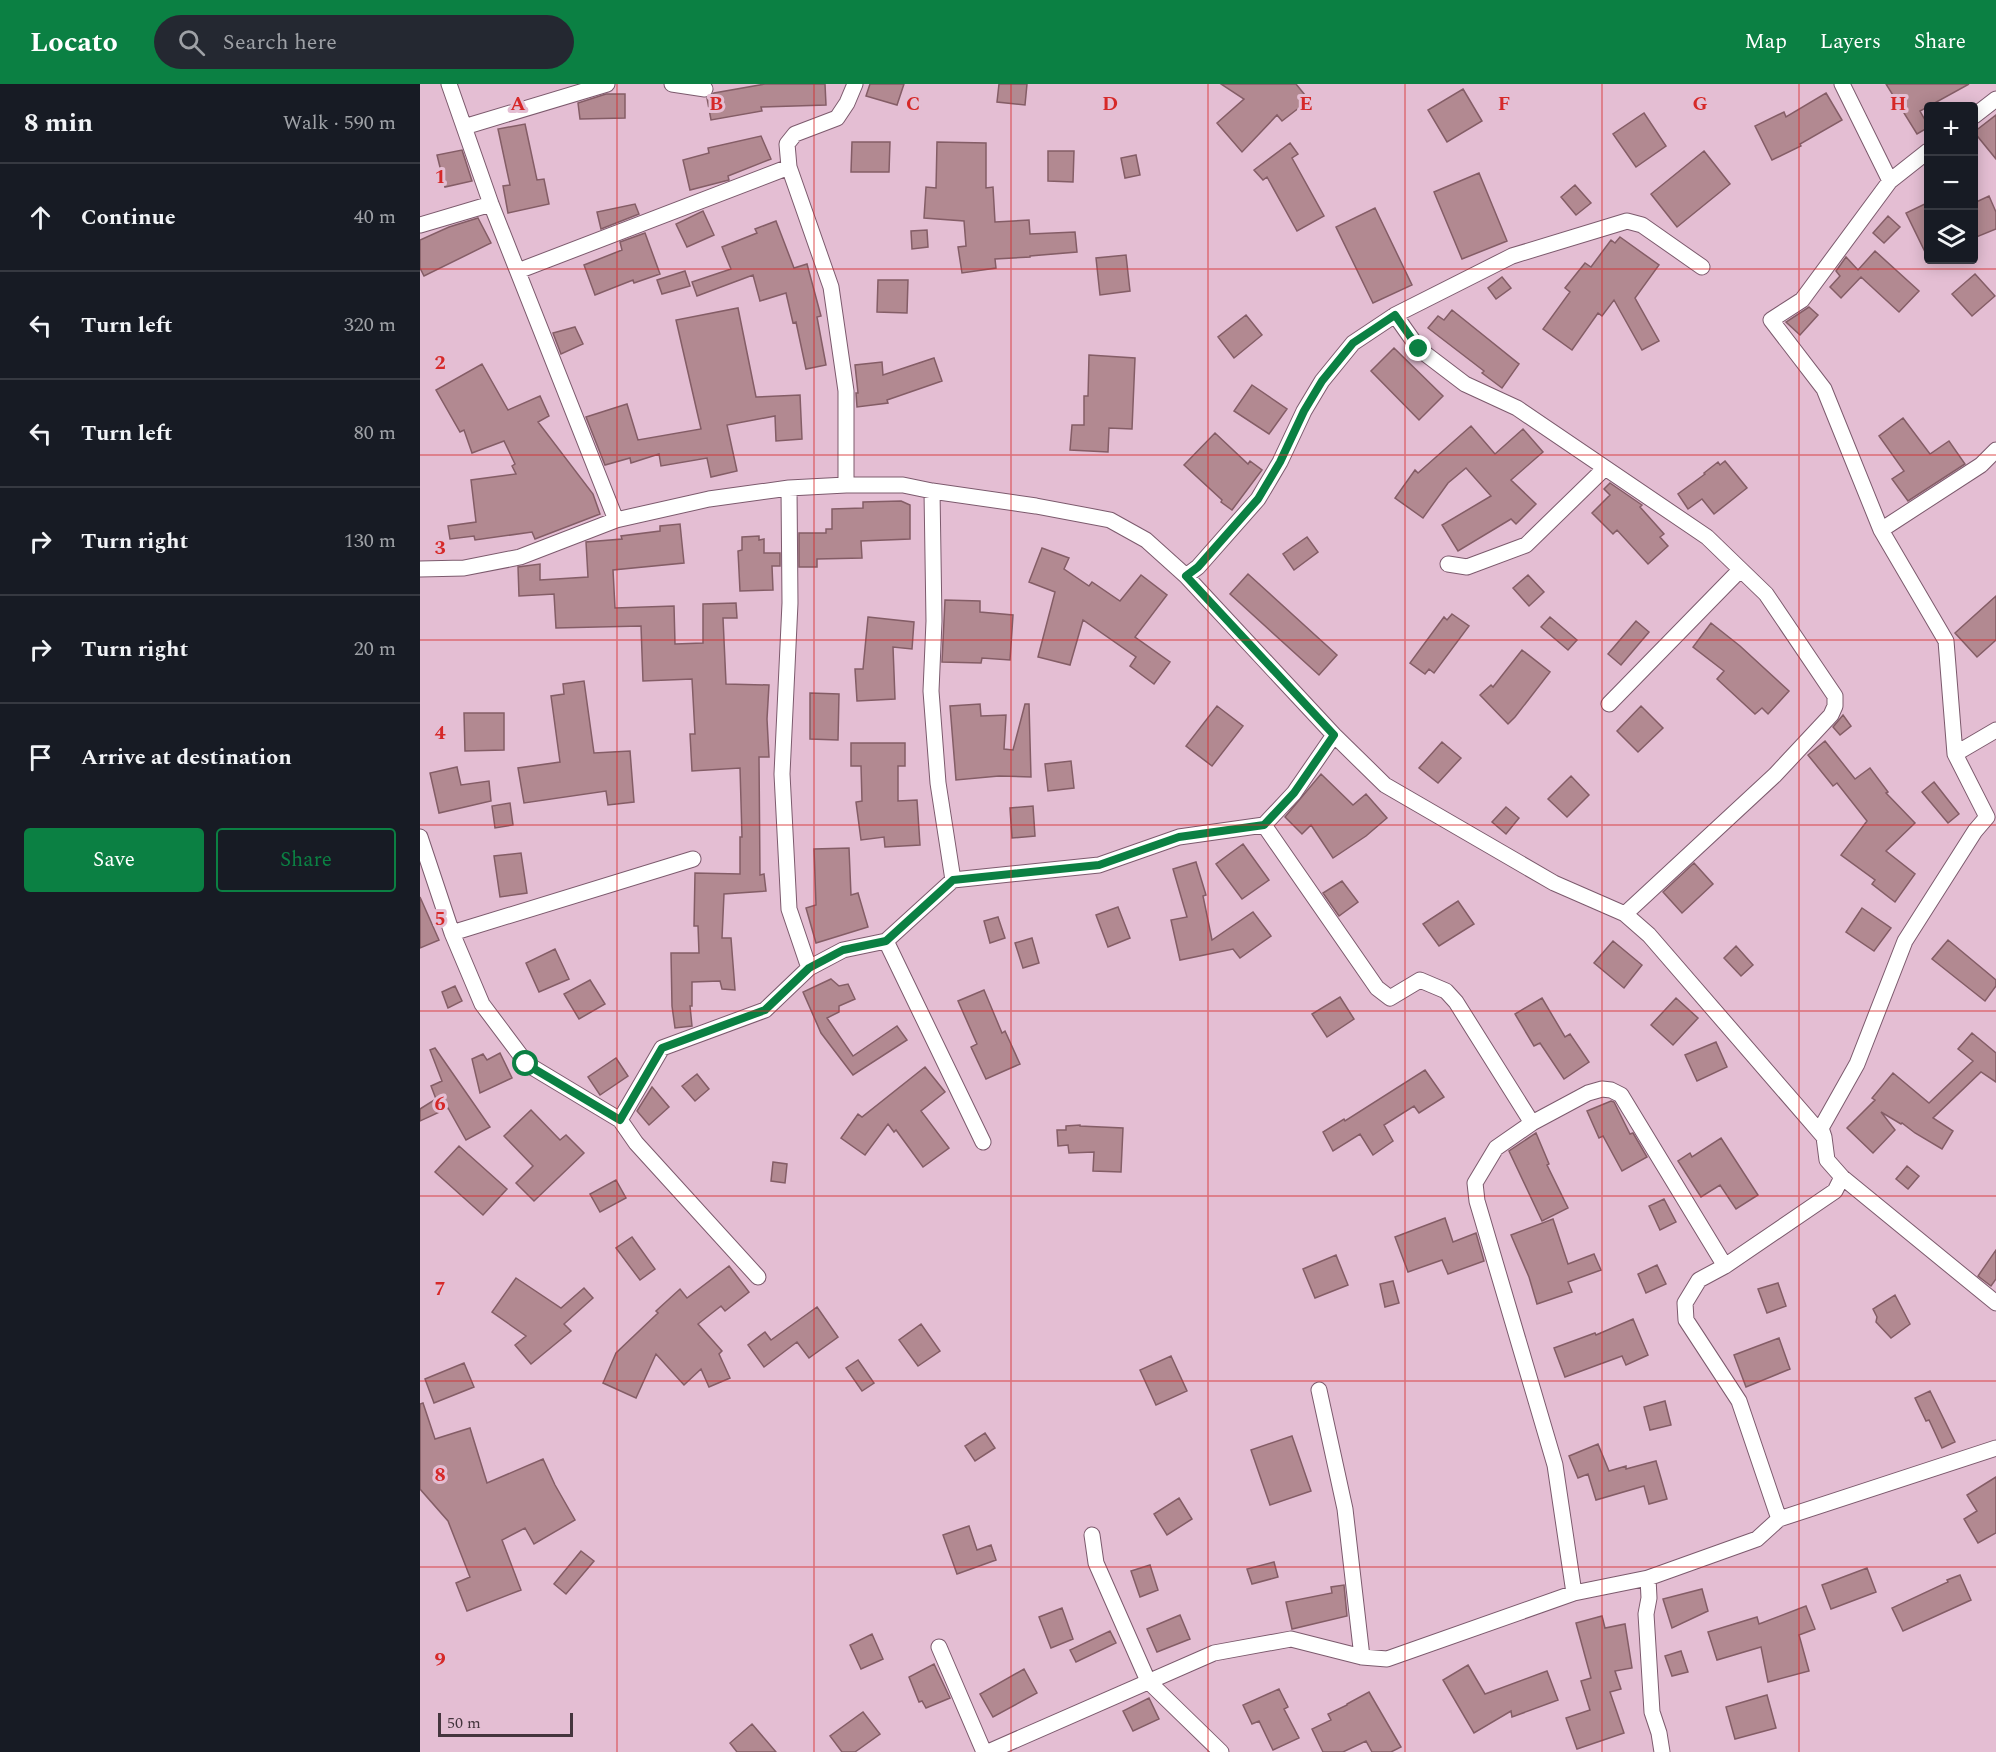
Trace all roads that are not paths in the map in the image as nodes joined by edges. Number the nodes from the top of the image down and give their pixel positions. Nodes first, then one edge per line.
1 (449, 84) edge
2 (607, 84) edge
3 (672, 84) edge
4 (855, 84) edge
5 (1842, 84) edge
6 (705, 89) dead end
7 (1996, 99) edge
8 (1978, 113) edge
9 (464, 127) junction
10 (1924, 155) edge
11 (789, 167) junction
12 (1890, 181) junction
13 (491, 204) junction
14 (420, 225) edge
15 (1702, 267) dead end
16 (518, 271) junction
17 (1395, 315) junction
18 (1996, 450) edge
19 (1605, 468) junction
20 (846, 485) junction
21 (789, 488) junction
22 (932, 491) junction
23 (616, 520) junction
24 (1881, 530) junction
25 (1448, 564) dead end
26 (420, 569) edge
27 (1740, 570) junction
28 (1186, 576) junction
29 (1609, 704) dead end
30 (1996, 730) edge
31 (1334, 735) junction
32 (1955, 754) junction
33 (1991, 821) edge
34 (1264, 825) junction
35 (420, 842) edge
36 (693, 859) dead end
37 (953, 880) junction
38 (1625, 914) junction
39 (452, 933) junction
40 (886, 941) junction
41 (809, 968) junction
42 (620, 1120) junction
43 (1532, 1123) junction
44 (1824, 1137) junction
45 (983, 1142) dead end
46 (1842, 1177) junction
47 (1725, 1266) junction
48 (758, 1277) dead end
49 (1996, 1303) edge
50 (1319, 1390) dead end
51 (1996, 1448) edge
52 (1779, 1519) junction
53 (1092, 1535) dead end
54 (1648, 1578) junction
55 (1574, 1593) junction
56 (939, 1647) dead end
57 (1362, 1658) junction
58 (1148, 1681) junction
59 (986, 1752) edge
60 (1221, 1752) edge
61 (1662, 1752) edge

1 - 9 street
2 - 9 street
3 - 6 street
4 - 11 street
5 - 12 street
7 - 8 street
9 - 13 street
10 - 12 street
11 - 16 street
11 - 20 street
12 - 24 street
13 - 14 street
13 - 16 street
15 - 17 street
16 - 23 street
17 - 19 street
17 - 28 street
18 - 24 street
19 - 25 street
19 - 27 street
20 - 21 street
20 - 22 street
21 - 23 street
21 - 41 street
22 - 28 street
22 - 37 street
23 - 26 street
24 - 32 street
27 - 29 street
27 - 38 street
28 - 31 street
30 - 32 street
31 - 34 street
31 - 38 street
32 - 33 street
33 - 44 street
34 - 37 street
34 - 43 street
35 - 39 street
36 - 39 street
37 - 40 street
38 - 44 street
39 - 42 street
40 - 41 street
40 - 45 street
41 - 42 street
42 - 48 street
43 - 47 street
43 - 55 street
44 - 46 street
46 - 47 street
46 - 49 street
47 - 52 street
50 - 57 street
51 - 52 street
52 - 54 street
53 - 58 street
54 - 55 street
54 - 61 street
55 - 57 street
56 - 59 street
57 - 58 street
58 - 59 street
58 - 60 street

